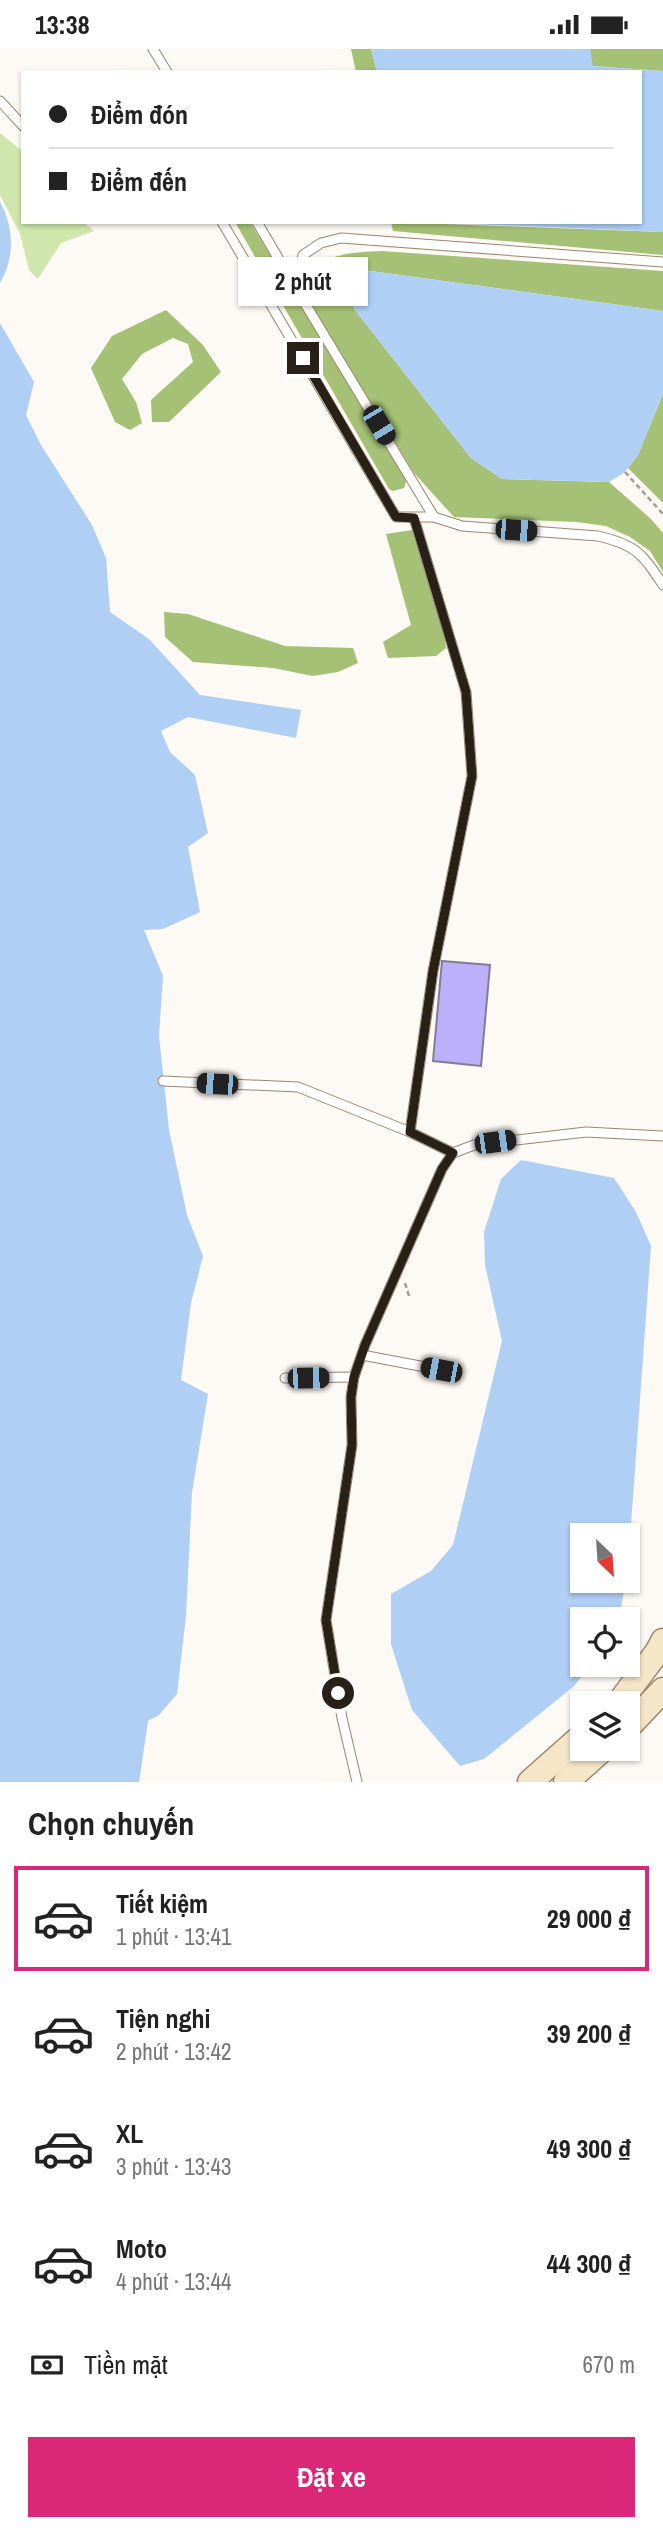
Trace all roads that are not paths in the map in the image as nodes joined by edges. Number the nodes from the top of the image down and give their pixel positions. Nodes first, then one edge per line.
1 (153, 49) edge
2 (166, 70) edge
3 (0, 101) edge
4 (21, 124) edge
5 (223, 224) edge
6 (258, 224) edge
7 (663, 262) edge
8 (295, 286) junction
9 (434, 517) junction
10 (414, 518) junction
11 (663, 585) edge
12 (163, 1081) dead end
13 (410, 1132) junction
14 (663, 1136) edge
15 (453, 1153) junction
16 (362, 1355) junction
17 (441, 1370) dead end
18 (354, 1377) junction
19 (285, 1378) dead end
20 (663, 1641) edge
21 (663, 1690) edge
22 (628, 1691) edge
23 (640, 1714) edge
24 (570, 1747) edge
25 (589, 1761) edge
26 (357, 1782) edge
27 (530, 1782) edge
28 (566, 1782) edge

1 - 2 lane
3 - 4 lane
5 - 10 lane
6 - 8 lane
7 - 8 lane
8 - 9 lane
9 - 10 lane
9 - 11 lane
10 - 13 lane
12 - 13 lane
13 - 15 lane
14 - 15 lane
15 - 16 lane
16 - 17 lane
16 - 18 lane
18 - 19 lane
18 - 26 lane
20 - 22 main road
21 - 23 main road
24 - 27 main road
25 - 28 main road

